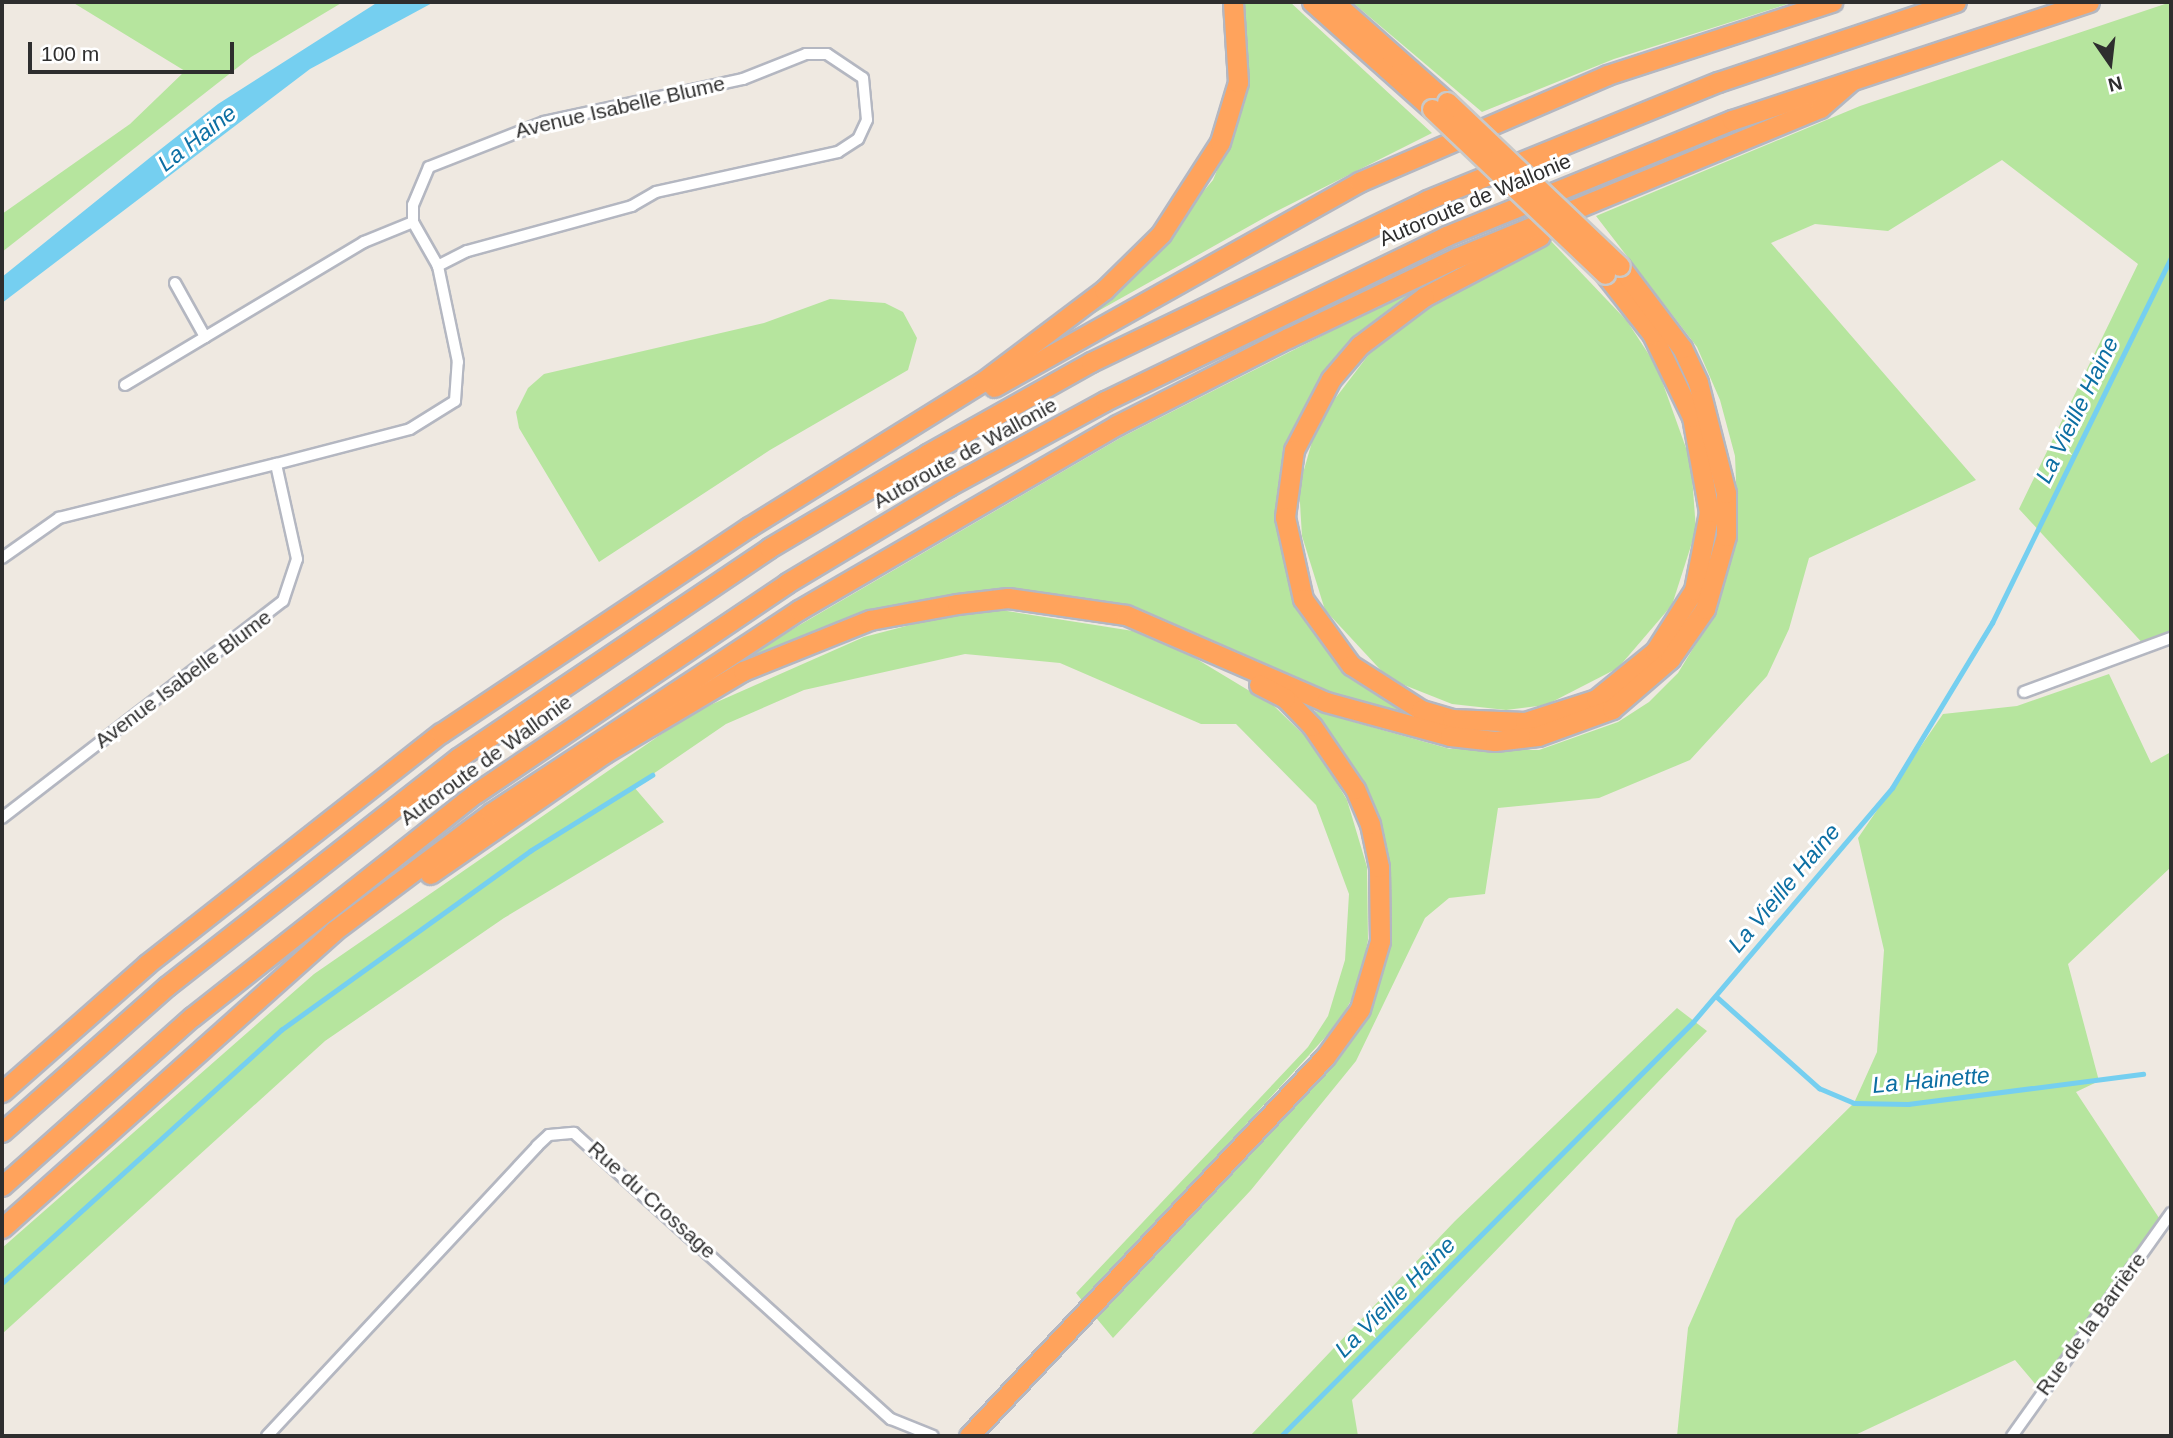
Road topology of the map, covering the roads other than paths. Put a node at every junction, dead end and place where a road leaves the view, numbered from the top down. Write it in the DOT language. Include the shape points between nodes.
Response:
graph roads {
  1 [pos="1233,2"];
  2 [pos="1312,2"];
  3 [pos="1334,2"];
  4 [pos="1832,2"];
  5 [pos="1956,2"];
  6 [pos="2089,2"];
  7 [pos="1858,74"];
  8 [pos="1439,106"];
  9 [pos="1679,165"];
  10 [pos="413,222"];
  11 [pos="438,266"];
  12 [pos="1612,270"];
  13 [pos="175,283"];
  14 [pos="205,337"];
  15 [pos="125,384"];
  16 [pos="906,432"];
  17 [pos="276,464"];
  18 [pos="2,558"];
  19 [pos="2171,638"];
  20 [pos="1208,647"];
  21 [pos="2024,692"];
  22 [pos="2,818"];
  23 [pos="295,969"];
  24 [pos="4,1089"];
  25 [pos="2,1132"];
  26 [pos="2,1186"];
  27 [pos="2171,1213"];
  28 [pos="2,1228"];
  29 [pos="897,1424"];
  30 [pos="267,1436"];
  31 [pos="904,1436"];
  32 [pos="933,1436"];
  33 [pos="969,1436"];
  34 [pos="2012,1436"];
  1 -- 16 [label="highway" via="1240,55 1232,107 1184,205 1139,259 1072,317"];
  2 -- 8 [label="highway"];
  3 -- 8 [label="highway"];
  4 -- 16 [label="highway" via="1607,75 1359,182"];
  5 -- 25 [label="highway, Autoroute de Wallonie" via="1704,87 1427,200 1091,362 927,454 769,548 458,758 188,969"];
  6 -- 7 [label="highway, Autoroute de Wallonie"];
  7 -- 9 [label="highway" via="1820,108"];
  7 -- 26 [label="highway, Autoroute de Wallonie" via="1446,236 1105,401 937,493 665,662 466,801 213,999"];
  8 -- 12 [label="highway, bridge"];
  9 -- 12 [label="highway" via="1389,320 1331,379 1307,418 1294,450 1285,517 1303,599 1351,665 1421,710 1452,719 1525,722 1596,699 1655,651 1694,590 1709,512 1701,450 1675,373"];
  9 -- 23 [label="highway" via="1288,338 965,511 637,713 416,869"];
  10 -- 11 [label="street"];
  10 -- 11 [label="street, Avenue Isabelle Blume" via="412,205 429,167 491,138 743,79 806,54 827,54 863,78 867,120 858,139 838,152 656,192 632,206 467,251"];
  10 -- 14 [label="street" via="364,242"];
  11 -- 17 [label="street" via="458,362 455,401 410,429"];
  12 -- 20 [label="highway" via="1682,348 1698,382 1726,493 1726,536 1704,609 1645,684 1580,725 1496,741 1368,716"];
  13 -- 14 [label="street"];
  14 -- 15 [label="street"];
  16 -- 24 [label="highway" via="749,527 441,733 158,955"];
  17 -- 18 [label="street" via="59,518"];
  17 -- 22 [label="street, Avenue Isabelle Blume" via="297,559 283,601"];
  19 -- 21 [label="street"];
  20 -- 23 [label="highway" via="1126,615 1008,598 918,610 826,635 743,671 605,752"];
  20 -- 33 [label="highway" via="1227,668 1285,698 1355,789 1378,867 1380,941 1371,979 1360,1009 1325,1057"];
  23 -- 28 [label="highway"];
  27 -- 34 [label="street, Rue de la Barrière"];
  29 -- 30 [label="street, Rue du Crossage" via="583,1137 560,1133 537,1146"];
  29 -- 31 [label="street"];
  29 -- 32 [label="street"];
}
